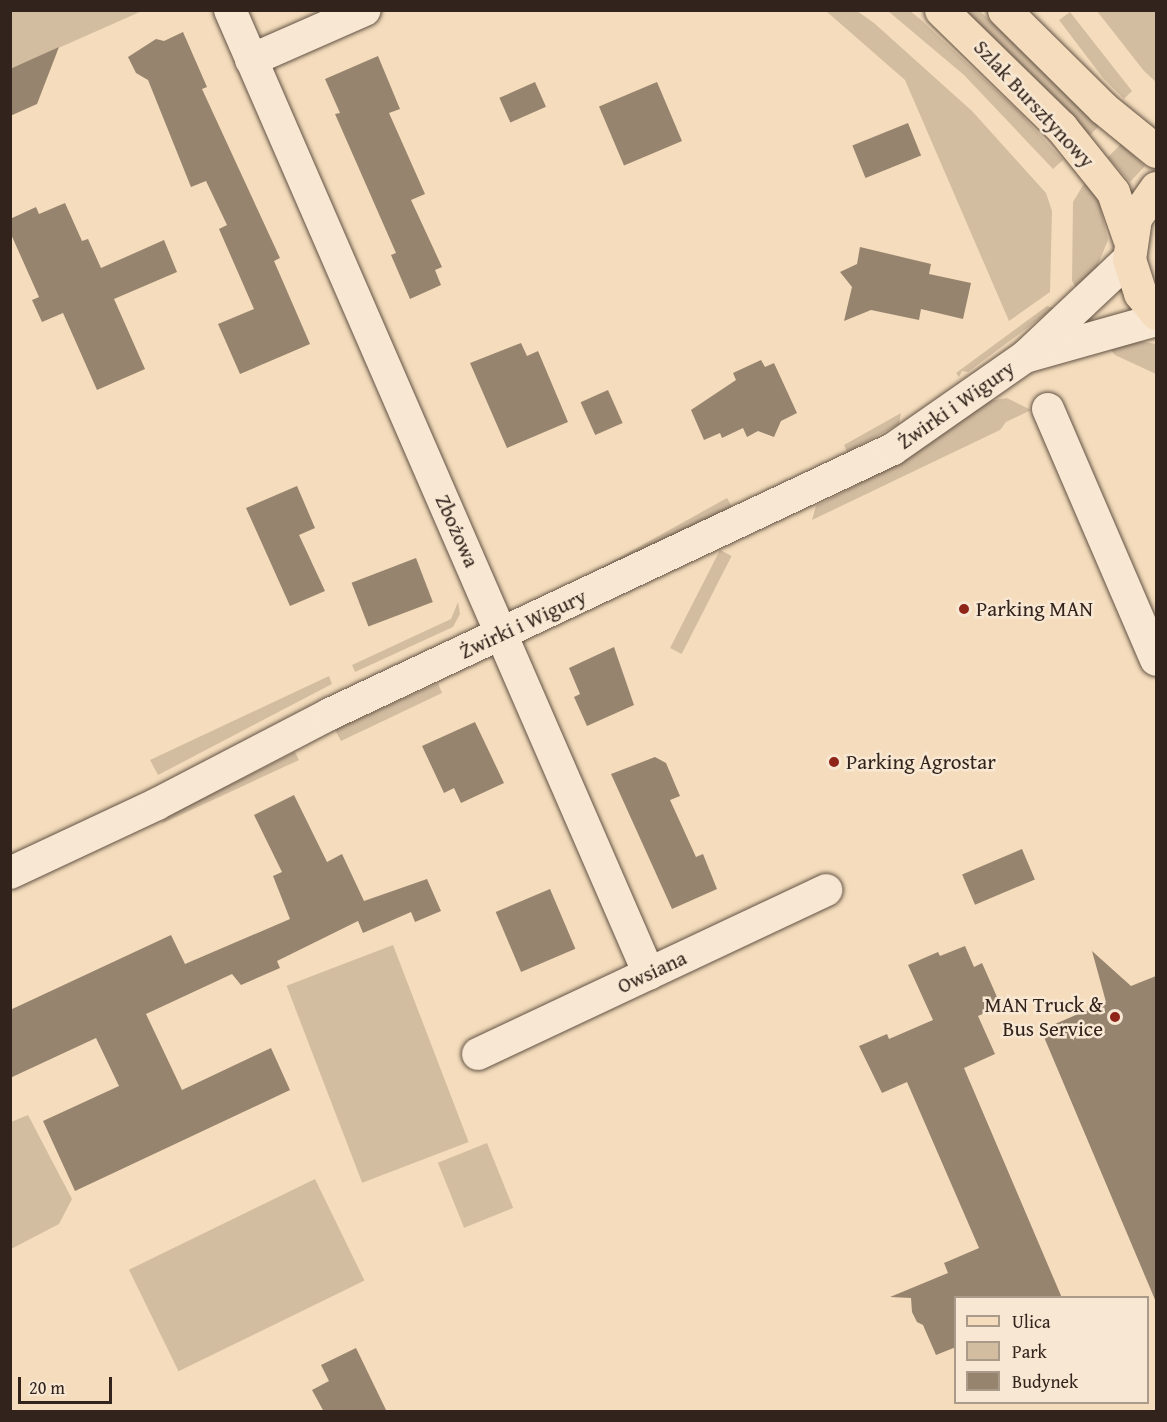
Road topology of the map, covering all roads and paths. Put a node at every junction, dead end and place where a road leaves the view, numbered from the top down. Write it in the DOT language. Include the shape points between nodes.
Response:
graph roads {
  1 [pos="230,10"];
  2 [pos="941,10"];
  3 [pos="1004,10"];
  4 [pos="359,13"];
  5 [pos="251,60"];
  6 [pos="1156,151"];
  7 [pos="1156,188"];
  8 [pos="1129,249"];
  9 [pos="1156,313"];
  10 [pos="1156,320"];
  11 [pos="1024,357"];
  12 [pos="1048,409"];
  13 [pos="501,634"];
  14 [pos="1156,660"];
  15 [pos="10,873"];
  16 [pos="826,890"];
  17 [pos="649,974"];
  18 [pos="478,1054"];
  1 -- 5 [label="street, Zbożowa"];
  2 -- 8 [label="main road, Szlak Bursztynowy" via="1061,127 1113,192"];
  3 -- 6 [label="main road, Szlak Bursztynowy" via="1096,101"];
  4 -- 5 [label="street"];
  5 -- 13 [label="street, Zbożowa"];
  7 -- 8 [label="main road" via="1135,218"];
  8 -- 9 [label="main road, Szlak Bursztynowy" via="1140,293"];
  8 -- 11 [label="street, Żwirki i Wigury"];
  10 -- 11 [label="street, Żwirki i Wigury"];
  11 -- 13 [label="street, Żwirki i Wigury" via="893,449"];
  12 -- 14 [label="street"];
  13 -- 15 [label="street, Żwirki i Wigury"];
  13 -- 17 [label="street, Zbożowa"];
  16 -- 17 [label="street, Owsiana"];
  17 -- 18 [label="street, Owsiana"];
}
